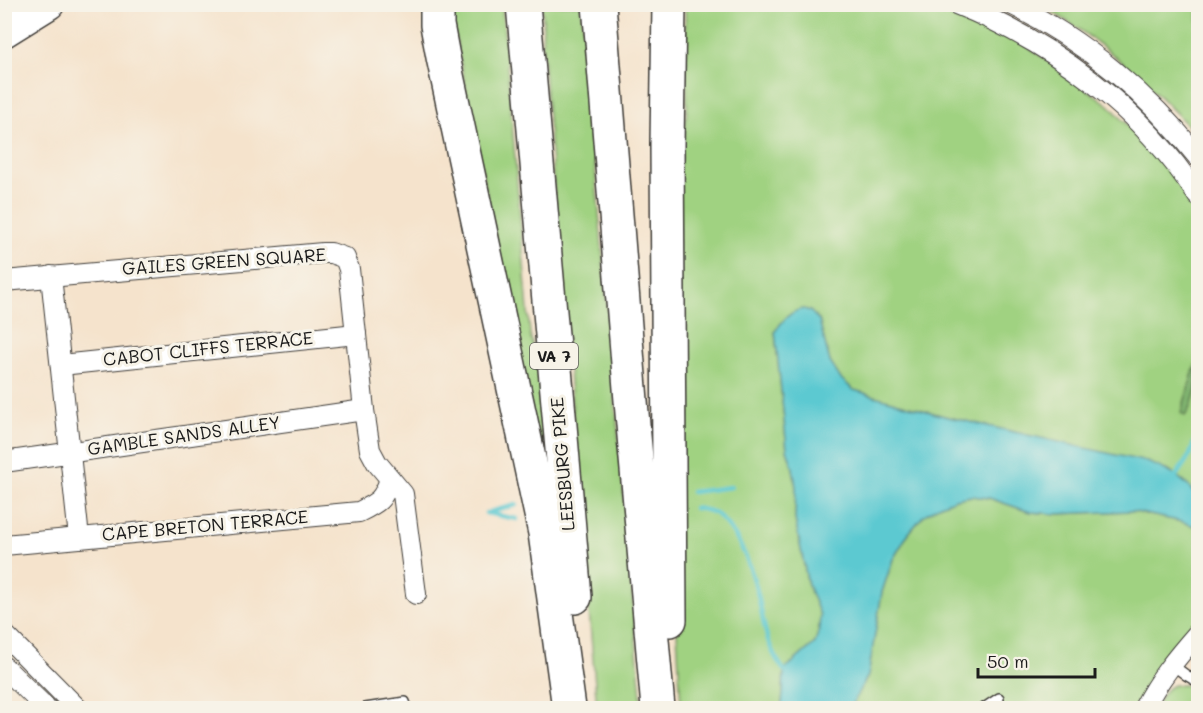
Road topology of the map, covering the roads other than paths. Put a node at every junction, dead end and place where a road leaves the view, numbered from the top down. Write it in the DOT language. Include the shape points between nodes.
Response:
graph roads {
  1 [pos="49,4"];
  2 [pos="437,4"];
  3 [pos="523,4"];
  4 [pos="599,4"];
  5 [pos="669,4"];
  6 [pos="956,4"];
  7 [pos="1011,4"];
  8 [pos="4,32"];
  9 [pos="1198,158"];
  10 [pos="1198,196"];
  11 [pos="51,276"];
  12 [pos="4,280"];
  13 [pos="356,334"];
  14 [pos="61,365"];
  15 [pos="364,410"];
  16 [pos="70,452"];
  17 [pos="4,462"];
  18 [pos="390,479"];
  19 [pos="79,538"];
  20 [pos="4,546"];
  21 [pos="416,594"];
  22 [pos="1198,633"];
  23 [pos="4,634"];
  24 [pos="1171,664"];
  25 [pos="4,667"];
  26 [pos="1198,682"];
  27 [pos="999,698"];
  28 [pos="46,708"];
  29 [pos="77,708"];
  30 [pos="365,708"];
  31 [pos="407,708"];
  32 [pos="569,708"];
  33 [pos="584,708"];
  34 [pos="658,708"];
  35 [pos="671,708"];
  36 [pos="984,708"];
  37 [pos="1144,708"];
  1 -- 8 [label="main road"];
  2 -- 32 [label="highway" via="443,57 545,533"];
  3 -- 33 [label="highway, LEESBURG PIKE / VA 7"];
  4 -- 34 [label="highway"];
  5 -- 35 [label="highway"];
  6 -- 10 [label="street" via="1037,44 1123,108 1172,160"];
  7 -- 9 [label="street" via="1055,29 1112,70 1164,118"];
  11 -- 12 [label="street, GAILES GREEN SQUARE"];
  11 -- 13 [label="street, GAILES GREEN SQUARE" via="331,253 345,258 349,269"];
  11 -- 14 [label="street"];
  13 -- 14 [label="street, CABOT CLIFFS TERRACE"];
  13 -- 15 [label="street, GAILES GREEN SQUARE"];
  14 -- 16 [label="street"];
  15 -- 16 [label="street, GAMBLE SANDS ALLEY"];
  15 -- 18 [label="street, GAILES GREEN SQUARE" via="370,450"];
  16 -- 17 [label="street, GAMBLE SANDS ALLEY"];
  16 -- 19 [label="street"];
  18 -- 19 [label="street, CAPE BRETON TERRACE" via="383,498 359,512"];
  18 -- 21 [label="street, GAILES GREEN SQUARE" via="405,504"];
  19 -- 20 [label="street, CAPE BRETON TERRACE"];
  22 -- 24 [label="street"];
  23 -- 29 [label="street"];
  24 -- 26 [label="lane"];
  24 -- 37 [label="street"];
  25 -- 28 [label="street"];
  27 -- 36 [label="lane"];
  30 -- 31 [label="lane" via="405,702"];
}
